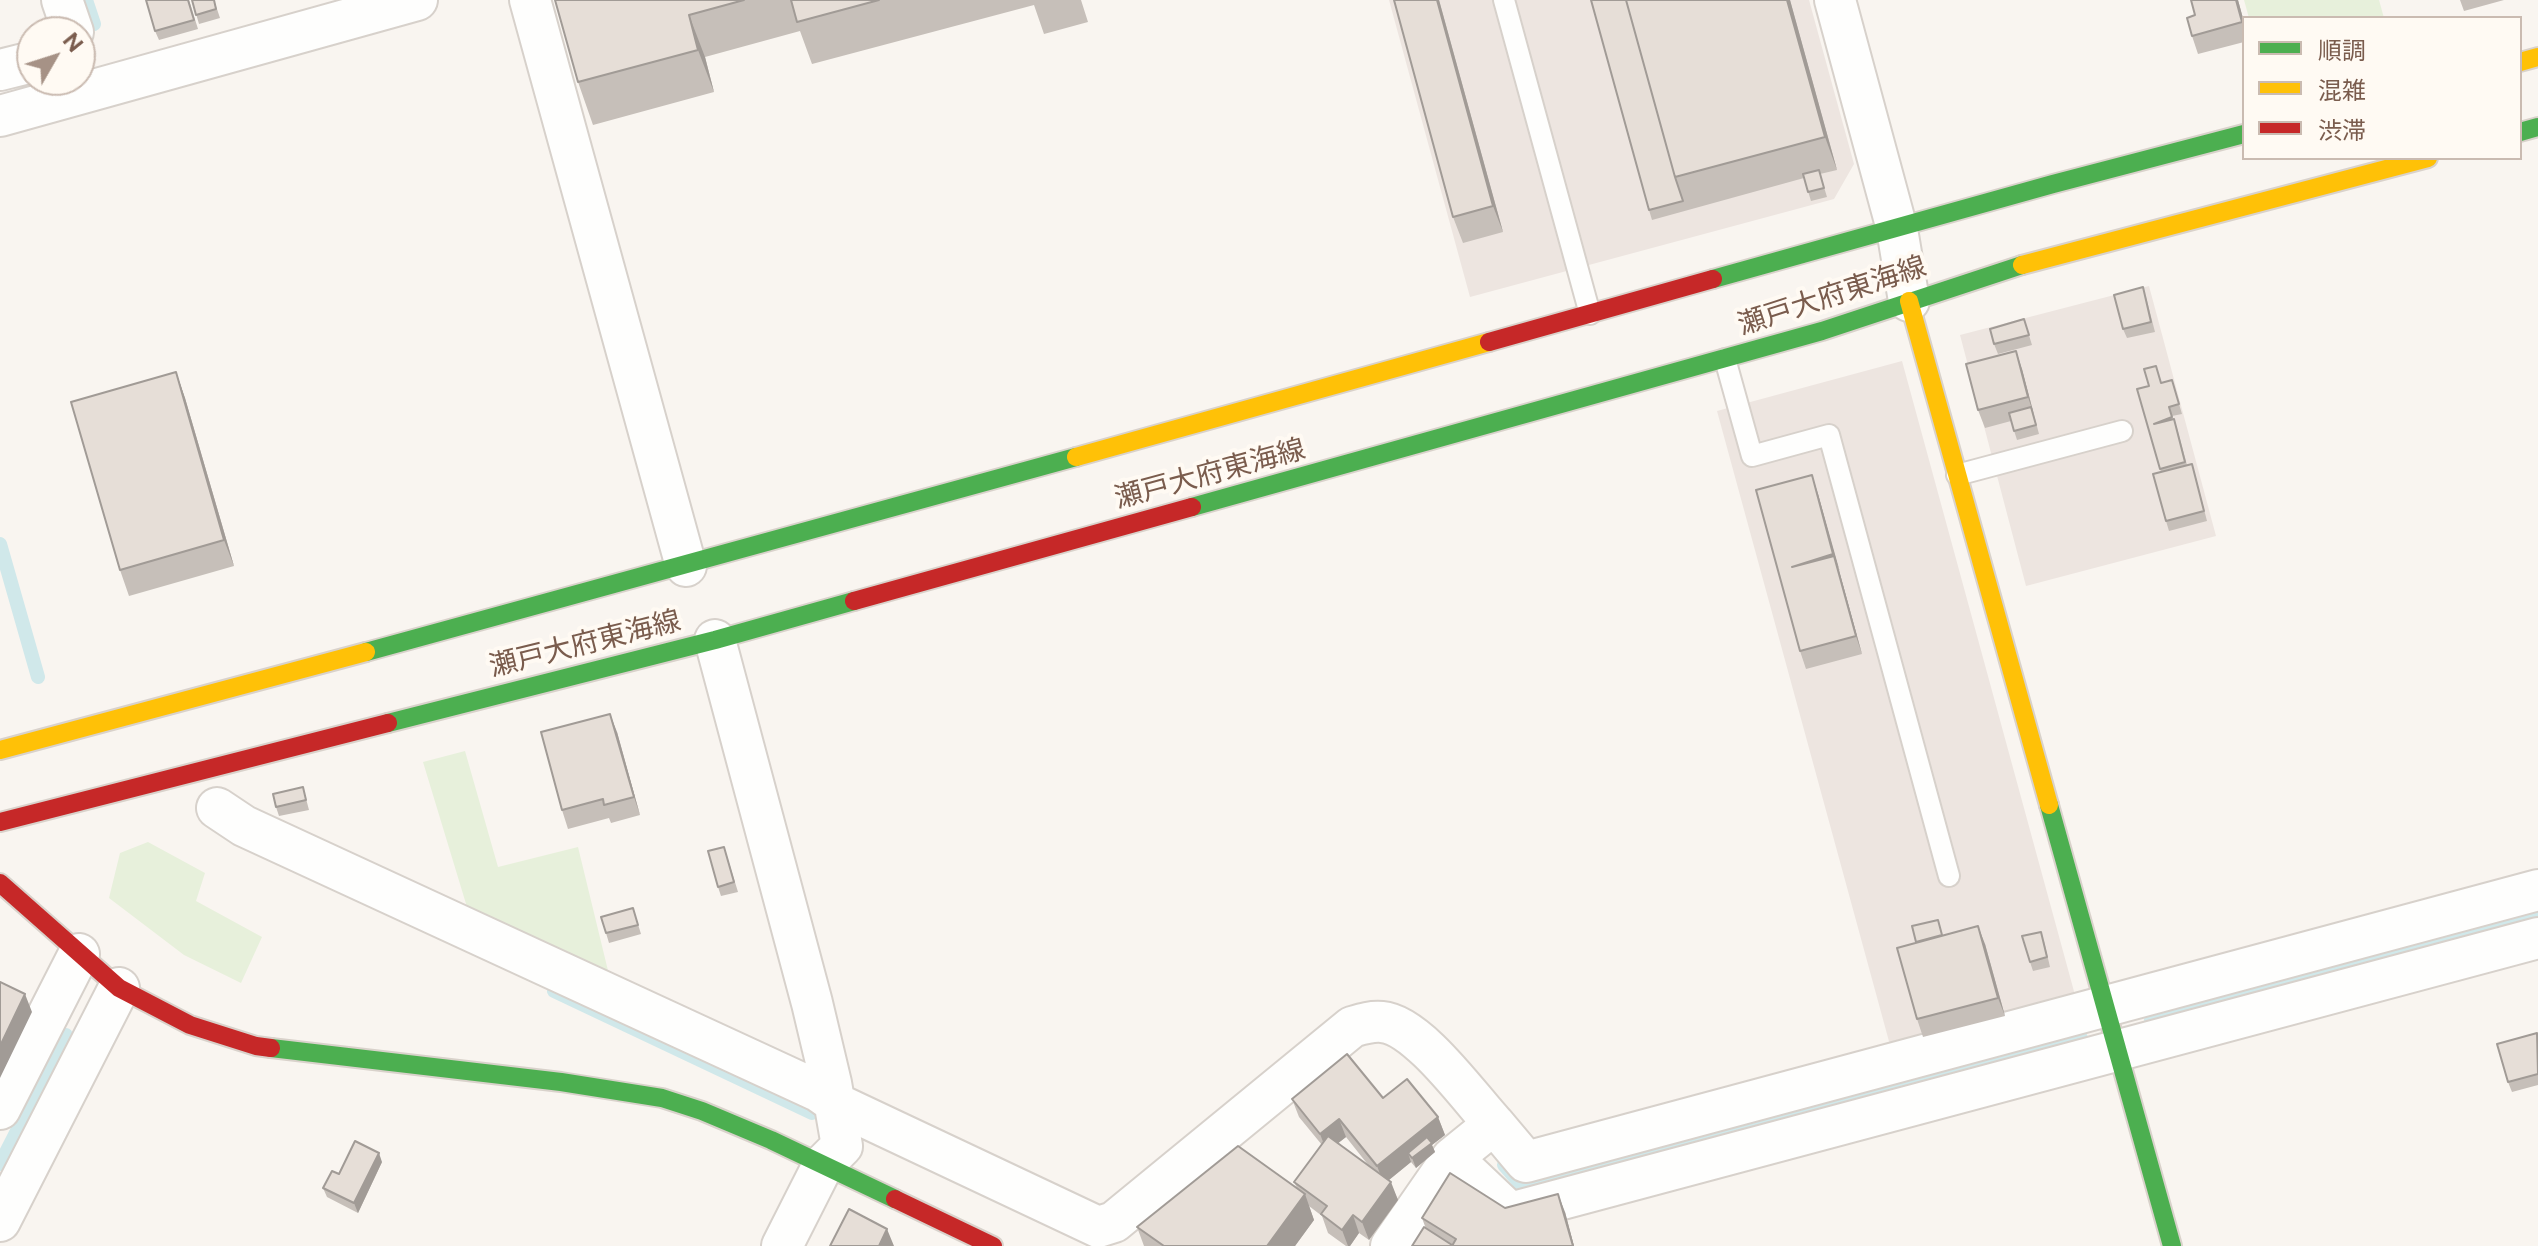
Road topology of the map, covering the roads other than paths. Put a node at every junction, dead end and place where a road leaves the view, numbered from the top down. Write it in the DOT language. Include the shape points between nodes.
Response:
graph roads {
  1 [pos="417,0"];
  2 [pos="530,0"];
  3 [pos="1504,0"];
  4 [pos="1835,0"];
  5 [pos="0,116"];
  6 [pos="2242,135"];
  7 [pos="2420,160"];
  8 [pos="1897,229"];
  9 [pos="1909,301"];
  10 [pos="1590,314"];
  11 [pos="1725,359"];
  12 [pos="2122,431"];
  13 [pos="1957,475"];
  14 [pos="686,566"];
  15 [pos="715,640"];
  16 [pos="0,750"];
  17 [pos="217,808"];
  18 [pos="0,822"];
  19 [pos="1949,876"];
  20 [pos="0,883"];
  21 [pos="2538,890"];
  22 [pos="2535,950"];
  23 [pos="79,954"];
  24 [pos="119,988"];
  25 [pos="2105,1008"];
  26 [pos="2117,1051"];
  27 [pos="835,1103"];
  28 [pos="0,1109"];
  29 [pos="1494,1124"];
  30 [pos="1452,1158"];
  31 [pos="823,1165"];
  32 [pos="0,1221"];
  33 [pos="782,1246"];
  34 [pos="993,1246"];
  35 [pos="1391,1246"];
  36 [pos="2172,1246"];
  1 -- 5 [label="street"];
  2 -- 14 [label="street"];
  3 -- 10 [label="lane"];
  4 -- 8 [label="street"];
  6 -- 8 [label="main road, 瀬戸大府東海線"];
  7 -- 9 [label="main road, 瀬戸大府東海線" via="1997,272"];
  8 -- 9 [label="street"];
  8 -- 10 [label="main road, 瀬戸大府東海線"];
  9 -- 11 [label="main road, 瀬戸大府東海線"];
  9 -- 13 [label="main road"];
  10 -- 14 [label="main road, 瀬戸大府東海線"];
  11 -- 15 [label="main road, 瀬戸大府東海線"];
  11 -- 19 [label="lane" via="1752,456 1829,435"];
  12 -- 13 [label="lane"];
  13 -- 25 [label="main road"];
  14 -- 16 [label="main road, 瀬戸大府東海線"];
  15 -- 18 [label="main road, 瀬戸大府東海線"];
  15 -- 27 [label="street"];
  17 -- 27 [label="street" via="244,826"];
  20 -- 23 [label="main road"];
  21 -- 25 [label="street"];
  22 -- 26 [label="street"];
  23 -- 24 [label="main road"];
  23 -- 28 [label="street"];
  24 -- 31 [label="main road" via="190,1025 256,1046 662,1098"];
  24 -- 32 [label="street"];
  25 -- 26 [label="main road"];
  25 -- 29 [label="street" via="1526,1162"];
  26 -- 30 [label="street" via="1510,1213"];
  26 -- 36 [label="main road"];
  27 -- 29 [label="street" via="1098,1227 1114,1222 1352,1027 1368,1022 1403,1028"];
  27 -- 31 [label="street" via="842,1146"];
  29 -- 30 [label="street"];
  30 -- 35 [label="street"];
  31 -- 33 [label="street"];
  31 -- 34 [label="main road"];
}
